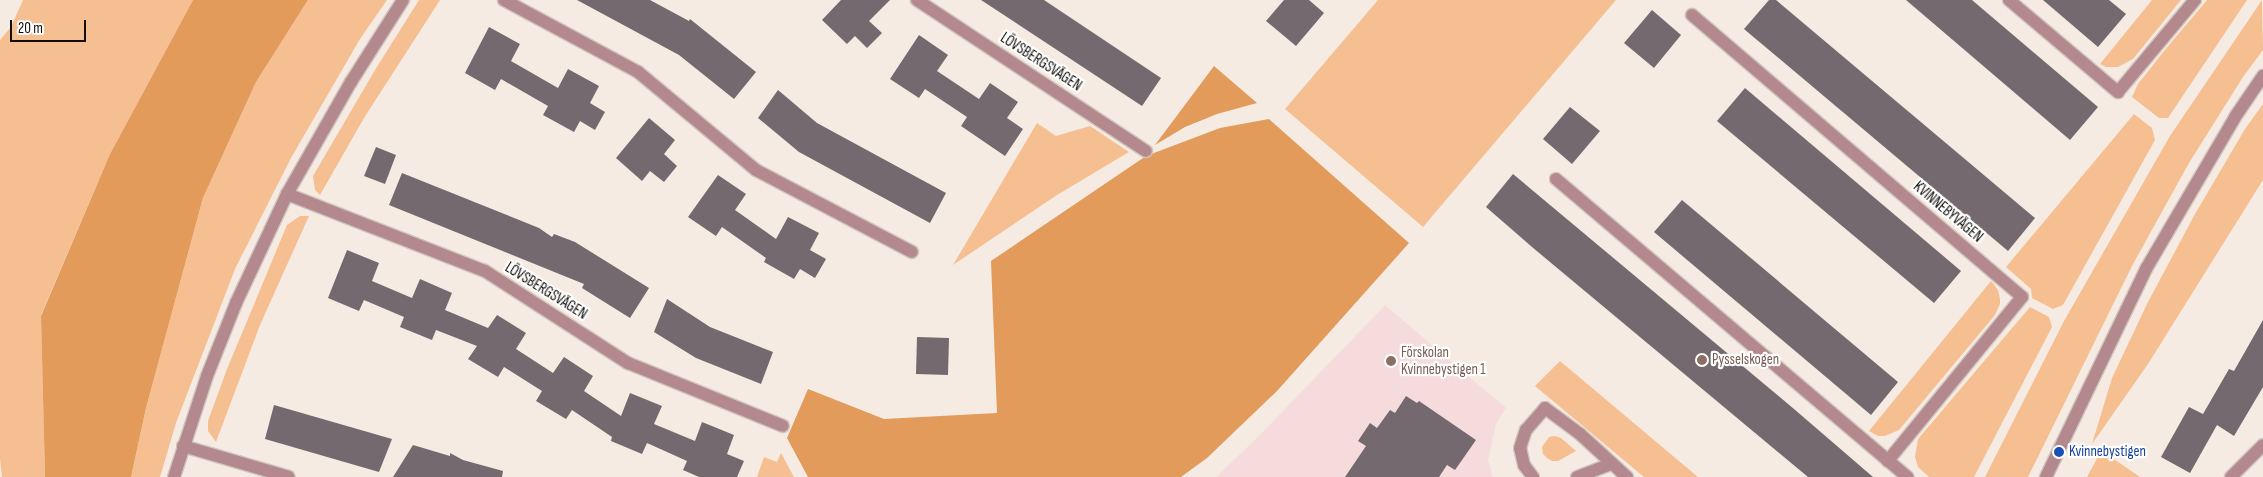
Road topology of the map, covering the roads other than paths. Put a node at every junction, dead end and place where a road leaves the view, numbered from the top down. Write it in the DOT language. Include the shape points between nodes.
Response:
graph roads {
  1 [pos="404,0"];
  2 [pos="504,0"];
  3 [pos="917,0"];
  4 [pos="2008,0"];
  5 [pos="2195,0"];
  6 [pos="1692,15"];
  7 [pos="2263,76"];
  8 [pos="1146,151"];
  9 [pos="1556,179"];
  10 [pos="287,194"];
  11 [pos="912,252"];
  12 [pos="784,426"];
  13 [pos="2263,445"];
  14 [pos="183,446"];
  15 [pos="1888,461"];
  16 [pos="1611,464"];
  17 [pos="174,477"];
  18 [pos="289,477"];
  19 [pos="1533,477"];
  20 [pos="1577,477"];
  21 [pos="1627,477"];
  22 [pos="1908,477"];
  23 [pos="2046,477"];
  24 [pos="2231,477"];
  1 -- 10 [label="street" via="351,82"];
  2 -- 11 [label="street" via="638,72 756,170"];
  3 -- 8 [label="street, LÖVSBERGSVÄGEN"];
  4 -- 5 [label="street" via="2118,92"];
  6 -- 15 [label="street, KVINNEBYVÄGEN" via="2022,297"];
  7 -- 23 [label="street" via="2146,269"];
  9 -- 15 [label="street"];
  10 -- 12 [label="street, LÖVSBERGSVÄGEN" via="485,271 628,363"];
  10 -- 14 [label="street" via="229,321"];
  13 -- 24 [label="street"];
  14 -- 17 [label="street"];
  14 -- 18 [label="street"];
  15 -- 22 [label="street"];
  16 -- 19 [label="street" via="1580,434 1545,408 1526,430 1520,448 1524,465"];
  16 -- 20 [label="street"];
  16 -- 21 [label="street"];
}
